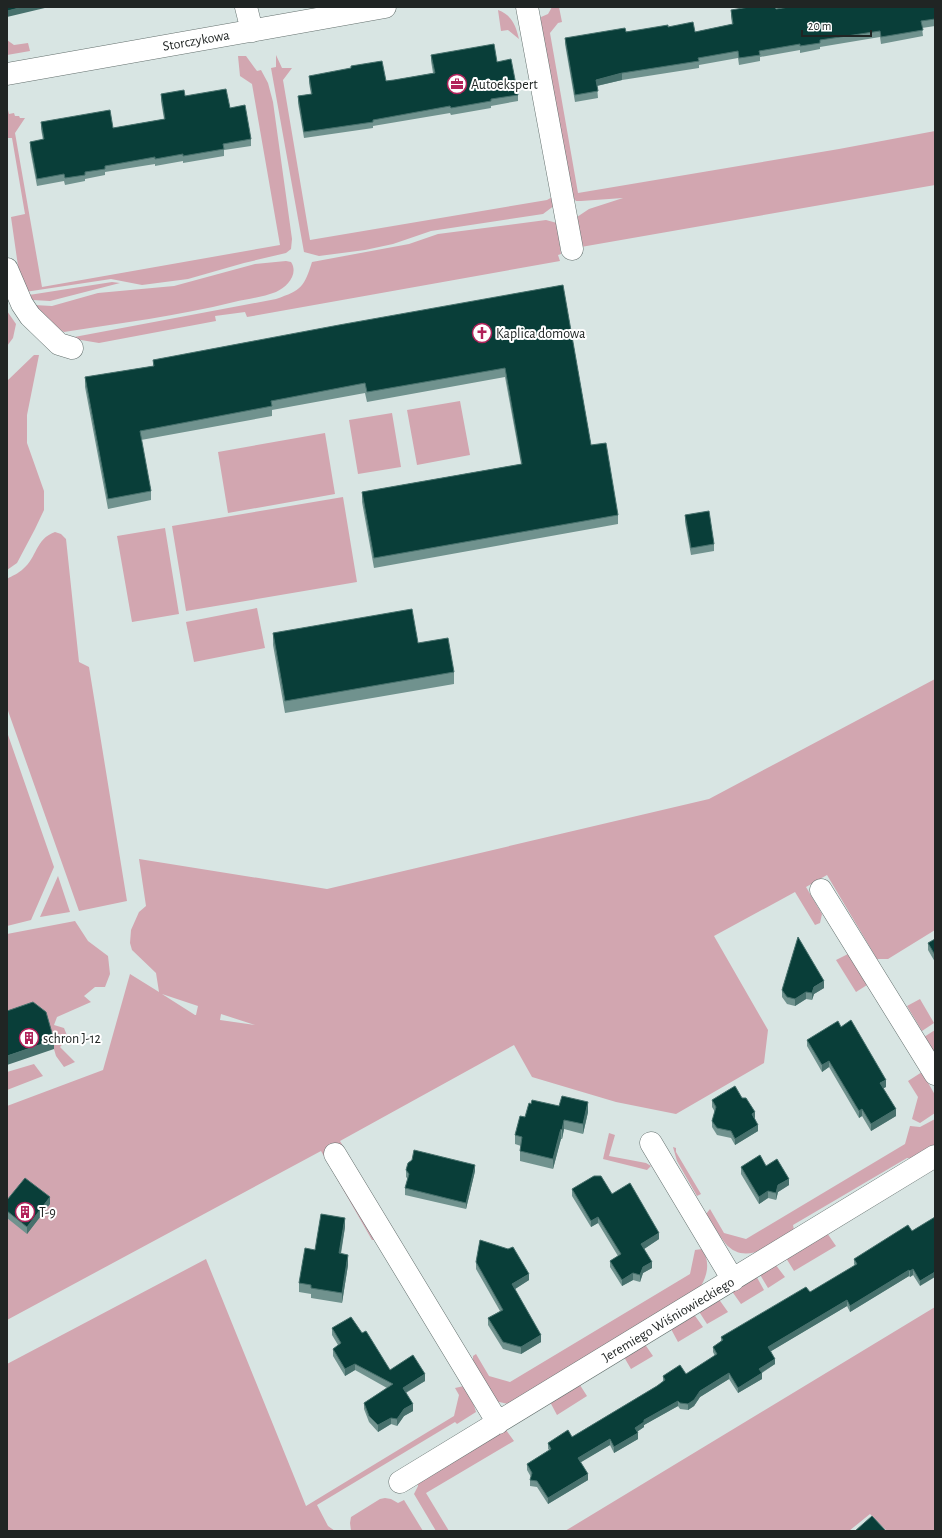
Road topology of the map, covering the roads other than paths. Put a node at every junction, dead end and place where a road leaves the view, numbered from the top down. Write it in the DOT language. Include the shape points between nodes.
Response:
graph roads {
  1 [pos="246,7"];
  2 [pos="385,7"];
  3 [pos="527,7"];
  4 [pos="252,30"];
  5 [pos="7,74"];
  6 [pos="572,248"];
  7 [pos="7,269"];
  8 [pos="66,346"];
  9 [pos="822,890"];
  10 [pos="935,1074"];
  11 [pos="651,1142"];
  12 [pos="335,1154"];
  13 [pos="935,1156"];
  14 [pos="733,1280"];
  15 [pos="498,1423"];
  16 [pos="400,1482"];
  1 -- 4 [label="street"];
  2 -- 4 [label="street, Storczykowa"];
  3 -- 6 [label="street"];
  4 -- 5 [label="street, Storczykowa"];
  7 -- 8 [label="street" via="30,316"];
  9 -- 10 [label="street"];
  11 -- 14 [label="street"];
  12 -- 15 [label="street"];
  13 -- 14 [label="street, Jeremiego Wiśniowieckiego"];
  14 -- 15 [label="street, Jeremiego Wiśniowieckiego"];
  15 -- 16 [label="street, Jeremiego Wiśniowieckiego"];
}
